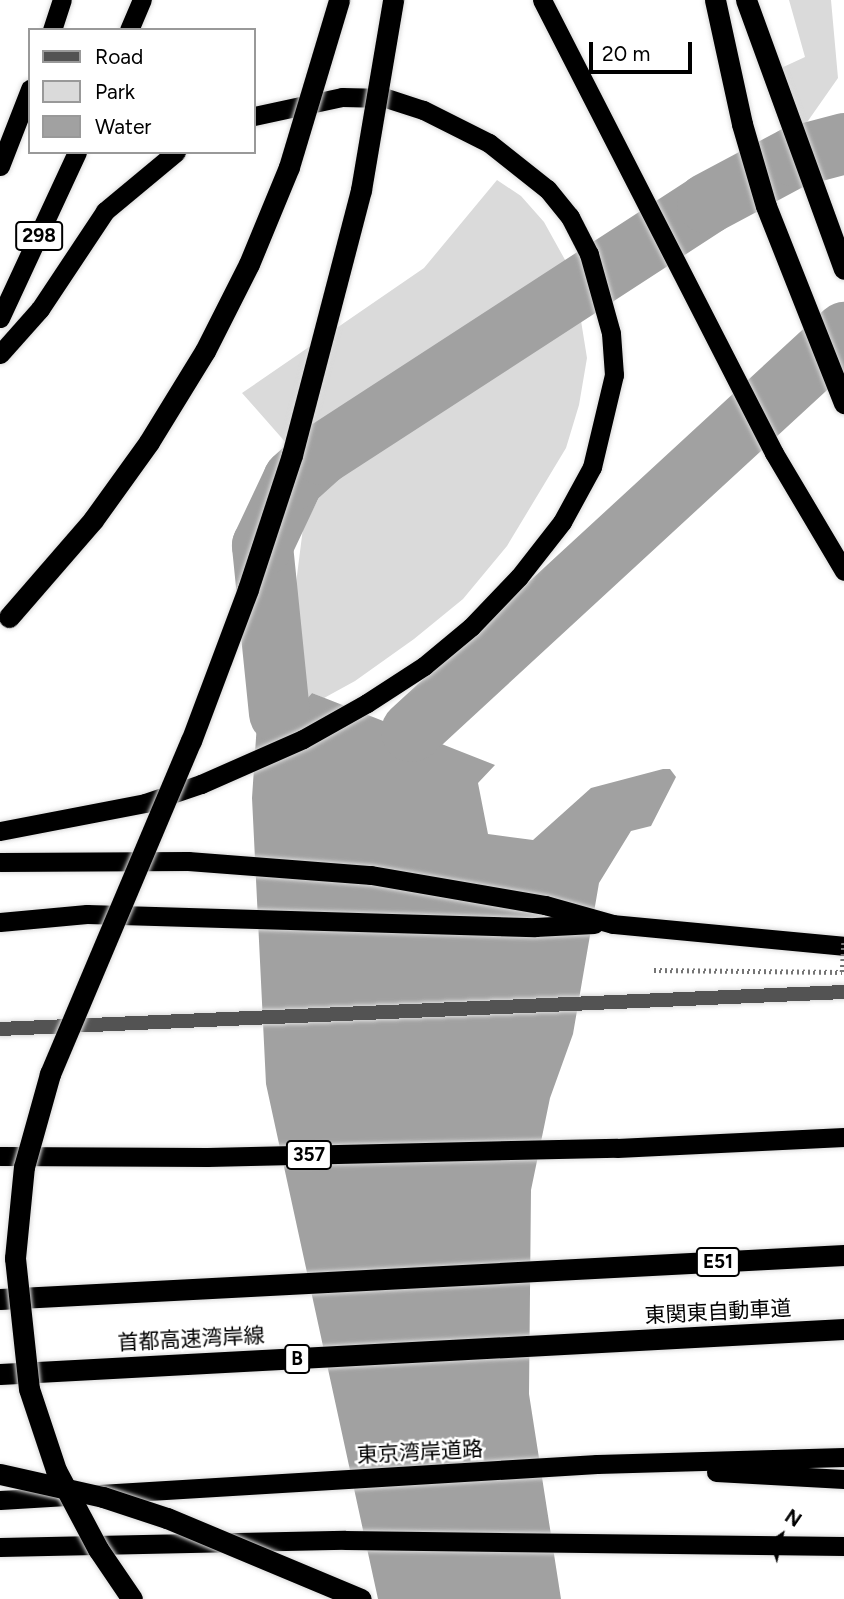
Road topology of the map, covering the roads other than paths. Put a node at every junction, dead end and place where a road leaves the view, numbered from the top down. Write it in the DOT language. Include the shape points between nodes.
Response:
graph roads {
  1 [pos="142,0"];
  2 [pos="339,0"];
  3 [pos="393,0"];
  4 [pos="542,0"];
  5 [pos="715,0"];
  6 [pos="746,0"];
  7 [pos="130,28"];
  8 [pos="28,94"];
  9 [pos="256,116"];
  10 [pos="76,154"];
  11 [pos="174,154"];
  12 [pos="0,166"];
  13 [pos="844,269"];
  14 [pos="0,318"];
  15 [pos="0,354"];
  16 [pos="844,403"];
  17 [pos="840,563"];
  18 [pos="0,626"];
  19 [pos="0,831"];
  20 [pos="0,862"];
  21 [pos="0,922"];
  22 [pos="613,924"];
  23 [pos="844,946"];
  24 [pos="844,992"];
  25 [pos="0,1029"];
  26 [pos="844,1137"];
  27 [pos="0,1156"];
  28 [pos="844,1255"];
  29 [pos="0,1299"];
  30 [pos="844,1329"];
  31 [pos="595,1343"];
  32 [pos="0,1374"];
  33 [pos="844,1457"];
  34 [pos="597,1464"];
  35 [pos="0,1474"];
  36 [pos="844,1479"];
  37 [pos="0,1500"];
  38 [pos="844,1546"];
  39 [pos="0,1547"];
  40 [pos="132,1599"];
  41 [pos="361,1599"];
  1 -- 7 [label="highway"];
  2 -- 18 [label="highway, bridge" via="289,167 249,264 205,351 149,442 93,520"];
  3 -- 40 [label="highway, bridge" via="358,202 292,455 191,741 51,1074 24,1167 15,1258 30,1389 56,1470 98,1549"];
  4 -- 17 [label="highway" via="774,453"];
  5 -- 16 [label="highway" via="738,111 766,206"];
  6 -- 13 [label="highway"];
  8 -- 12 [label="highway"];
  9 -- 19 [label="highway" via="342,97 385,99 423,110 489,143 521,165 570,217 589,254 609,323 614,374 592,467 562,522 519,577 471,627 424,666 303,738 212,780 145,803"];
  10 -- 14 [label="highway, 298"];
  11 -- 15 [label="highway" via="105,211 40,309"];
  20 -- 22 [label="highway" via="188,860 358,873 545,905"];
  21 -- 22 [label="highway" via="88,914 534,927"];
  22 -- 23 [label="highway"];
  24 -- 25 [label="street"];
  26 -- 27 [label="highway, 357" via="617,1148 207,1157"];
  28 -- 29 [label="highway, E51"];
  30 -- 31 [label="highway, 東関東自動車道"];
  31 -- 32 [label="highway, 首都高速湾岸線 / B"];
  33 -- 34 [label="highway, 東京湾岸道路"];
  34 -- 36 [label="highway"];
  34 -- 37 [label="highway, 東京湾岸道路, bridge"];
  35 -- 41 [label="highway, bridge" via="103,1497 167,1518"];
  38 -- 39 [label="highway, bridge" via="345,1539"];
}
